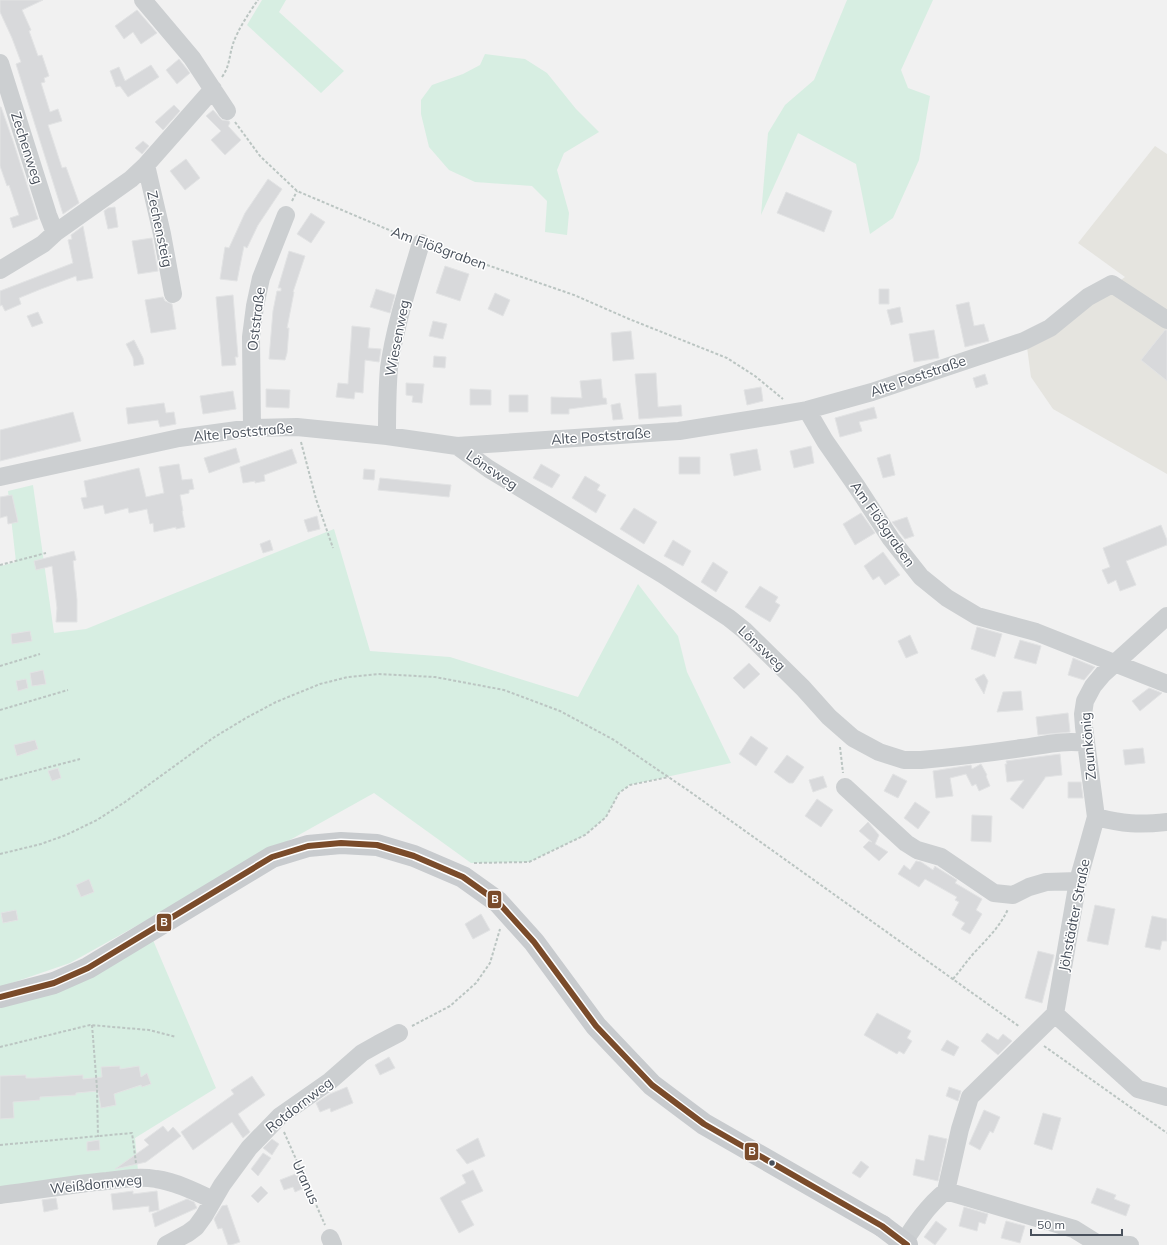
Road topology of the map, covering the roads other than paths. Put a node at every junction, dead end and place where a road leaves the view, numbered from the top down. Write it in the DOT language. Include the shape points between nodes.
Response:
graph roads {
  1 [pos="143,0"];
  2 [pos="0,63"];
  3 [pos="213,89"];
  4 [pos="228,111"];
  5 [pos="146,164"];
  6 [pos="286,215"];
  7 [pos="55,233"];
  8 [pos="422,243"];
  9 [pos="0,270"];
  10 [pos="173,294"];
  11 [pos="1167,320"];
  12 [pos="804,410"];
  13 [pos="252,428"];
  14 [pos="387,436"];
  15 [pos="457,446"];
  16 [pos="0,477"];
  17 [pos="1167,616"];
  18 [pos="1116,663"];
  19 [pos="1167,684"];
  20 [pos="1086,743"];
  21 [pos="845,787"];
  22 [pos="1096,816"];
  23 [pos="1167,822"];
  24 [pos="1078,881"];
  25 [pos="0,997"];
  26 [pos="1055,1014"];
  27 [pos="399,1033"];
  28 [pos="1167,1097"];
  29 [pos="946,1191"];
  30 [pos="0,1195"];
  31 [pos="213,1200"];
  32 [pos="1098,1244"];
  33 [pos="166,1245"];
  34 [pos="902,1245"];
  35 [pos="907,1245"];
  36 [pos="1130,1245"];
  1 -- 3 [label="street" via="192,58"];
  2 -- 7 [label="street, Zechenweg"];
  3 -- 4 [label="street"];
  3 -- 5 [label="street, Zechensteig"];
  5 -- 7 [label="street, Zechensteig" via="115,191"];
  5 -- 10 [label="street, Zechensteig"];
  6 -- 13 [label="street, Oststraße" via="261,278 251,337"];
  7 -- 9 [label="street" via="43,244"];
  8 -- 14 [label="street, Wiesenweg" via="406,291 389,368"];
  11 -- 12 [label="street, Alte Poststraße" via="1112,284 1088,297 1050,328 1024,341 872,392"];
  12 -- 15 [label="street, Alte Poststraße" via="679,430"];
  12 -- 18 [label="street, Am Flößgraben" via="891,539 921,577 977,616 1036,632"];
  13 -- 14 [label="street, Alte Poststraße" via="297,427"];
  13 -- 16 [label="street, Alte Poststraße" via="179,438"];
  14 -- 15 [label="street, Alte Poststraße"];
  15 -- 20 [label="street, Lönsweg" via="489,469 662,574 729,618 803,688 829,717 853,738 879,752 904,760 937,759 1044,743"];
  17 -- 18 [label="street"];
  18 -- 19 [label="street, Am Flößgraben"];
  18 -- 20 [label="street, Zaunkönig" via="1093,686 1085,701 1083,714"];
  20 -- 22 [label="street, Zaunkönig"];
  21 -- 24 [label="street" via="906,843 917,850 941,857 994,894 1013,895 1046,882"];
  22 -- 23 [label="street" via="1124,823"];
  22 -- 24 [label="street, Jöhstädter Straße"];
  24 -- 26 [label="street, Jöhstädter Straße"];
  25 -- 35 [label="main road, bridge" via="54,983 88,968 272,857 308,846 341,843 377,845 414,856 463,877 498,902 534,942 596,1026 652,1085 704,1124 882,1226"];
  26 -- 28 [label="street" via="1138,1089"];
  26 -- 29 [label="street" via="970,1097"];
  27 -- 31 [label="street, Rotdornweg" via="362,1053 330,1081 278,1118 249,1148"];
  29 -- 32 [label="street" via="1074,1229"];
  29 -- 34 [label="street" via="938,1196"];
  30 -- 31 [label="street, Weißdornweg" via="68,1184 137,1177 156,1179 194,1190"];
  31 -- 33 [label="street, Rotdornweg" via="196,1227"];
  32 -- 36 [label="street"];
}
